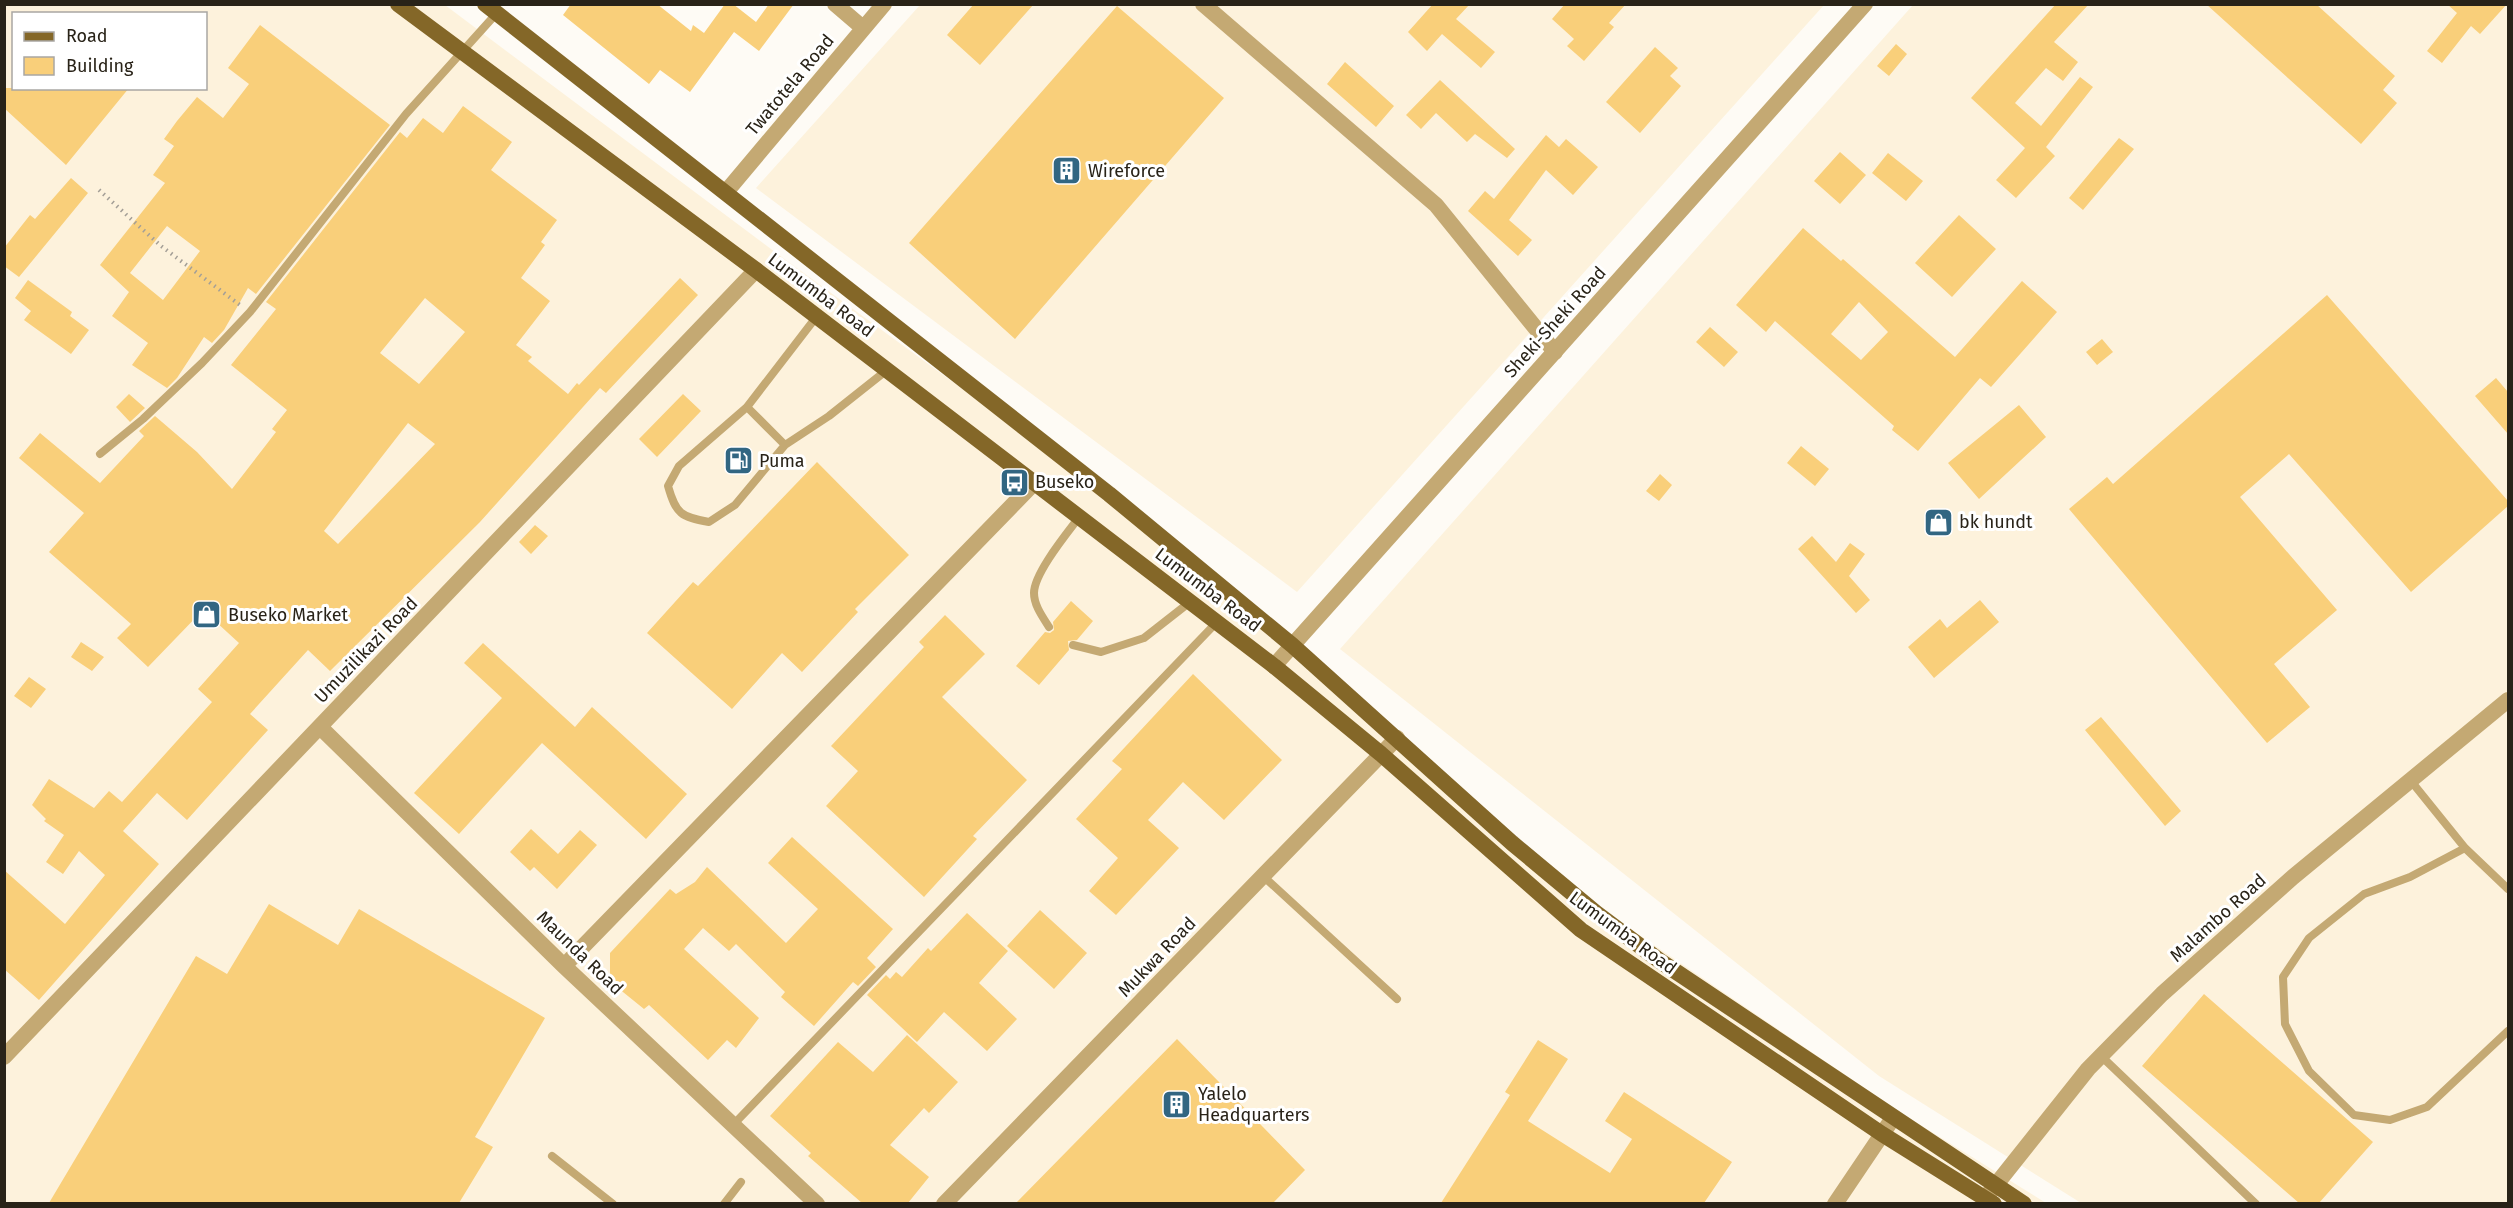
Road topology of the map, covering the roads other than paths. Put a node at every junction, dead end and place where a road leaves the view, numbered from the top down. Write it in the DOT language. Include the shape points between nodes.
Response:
graph roads {
  1 [pos="398,4"];
  2 [pos="835,4"];
  3 [pos="885,4"];
  4 [pos="1203,4"];
  5 [pos="1865,4"];
  6 [pos="491,9"];
  7 [pos="863,28"];
  8 [pos="461,54"];
  9 [pos="726,192"];
  10 [pos="756,270"];
  11 [pos="817,316"];
  12 [pos="1555,352"];
  13 [pos="887,370"];
  14 [pos="747,408"];
  15 [pos="785,445"];
  16 [pos="100,454"];
  17 [pos="1036,481"];
  18 [pos="1080,516"];
  19 [pos="1190,602"];
  20 [pos="1217,622"];
  21 [pos="1049,627"];
  22 [pos="1073,645"];
  23 [pos="1292,645"];
  24 [pos="1274,666"];
  25 [pos="2508,700"];
  26 [pos="320,727"];
  27 [pos="1397,738"];
  28 [pos="1381,754"];
  29 [pos="2411,781"];
  30 [pos="2465,848"];
  31 [pos="1263,876"];
  32 [pos="2508,890"];
  33 [pos="564,966"];
  34 [pos="1397,999"];
  35 [pos="2508,1031"];
  36 [pos="2101,1056"];
  37 [pos="4,1057"];
  38 [pos="1893,1118"];
  39 [pos="731,1126"];
  40 [pos="1882,1134"];
  41 [pos="552,1156"];
  42 [pos="741,1182"];
  43 [pos="1991,1195"];
  44 [pos="613,1203"];
  45 [pos="724,1203"];
  46 [pos="817,1203"];
  47 [pos="944,1203"];
  48 [pos="1835,1203"];
  49 [pos="2024,1203"];
  50 [pos="2256,1203"];
  1 -- 8 [label="main road, Lumumba Road"];
  2 -- 7 [label="street"];
  3 -- 7 [label="street, Twatotela Road"];
  4 -- 12 [label="street" via="1436,206"];
  5 -- 12 [label="street, Sheki-Sheki Road"];
  6 -- 8 [label="lane"];
  6 -- 9 [label="main road, Lumumba Road"];
  7 -- 9 [label="street, Twatotela Road"];
  8 -- 10 [label="main road, Lumumba Road"];
  8 -- 16 [label="lane" via="406,114 250,312 202,363"];
  9 -- 23 [label="main road, Lumumba Road" via="1002,407"];
  10 -- 11 [label="main road, Lumumba Road"];
  10 -- 26 [label="street, Umuzilikazi Road"];
  11 -- 13 [label="main road, Lumumba Road"];
  11 -- 14 [label="lane"];
  12 -- 23 [label="street, Sheki-Sheki Road"];
  13 -- 15 [label="lane"];
  13 -- 17 [label="main road, Lumumba Road"];
  14 -- 15 [label="lane"];
  14 -- 15 [label="lane" via="679,466 668,486 674,506 686,518 709,522 735,505"];
  17 -- 18 [label="main road, Lumumba Road"];
  17 -- 33 [label="street"];
  18 -- 19 [label="main road, Lumumba Road"];
  18 -- 21 [label="lane" via="1050,555 1034,591 1038,610"];
  19 -- 20 [label="main road, Lumumba Road"];
  19 -- 22 [label="lane" via="1144,638 1101,652"];
  20 -- 24 [label="main road, Lumumba Road"];
  20 -- 39 [label="lane"];
  23 -- 24 [label="street, Sheki-Sheki Road"];
  23 -- 27 [label="main road, Lumumba Road"];
  24 -- 28 [label="main road, Lumumba Road"];
  25 -- 29 [label="street, Malambo Road"];
  26 -- 33 [label="street, Maunda Road"];
  26 -- 37 [label="street, Umuzilikazi Road"];
  27 -- 28 [label="street, Mukwa Road"];
  27 -- 38 [label="main road, Lumumba Road" via="1596,913 1660,961"];
  28 -- 31 [label="street, Mukwa Road"];
  28 -- 40 [label="main road, Lumumba Road" via="1581,930"];
  29 -- 30 [label="lane"];
  29 -- 36 [label="street, Malambo Road" via="2284,885 2162,994"];
  30 -- 32 [label="lane"];
  30 -- 35 [label="lane" via="2410,878 2364,894 2309,938 2283,977 2285,1024 2309,1071 2354,1115 2390,1120 2427,1107"];
  31 -- 34 [label="lane"];
  31 -- 47 [label="street, Mukwa Road"];
  33 -- 39 [label="street, Maunda Road"];
  36 -- 43 [label="street, Malambo Road"];
  36 -- 50 [label="lane"];
  38 -- 40 [label="street"];
  38 -- 43 [label="main road, Lumumba Road"];
  39 -- 46 [label="street, Maunda Road"];
  40 -- 43 [label="main road, Lumumba Road"];
  40 -- 48 [label="street"];
  41 -- 44 [label="lane"];
  42 -- 45 [label="lane"];
  43 -- 49 [label="main road, Lumumba Road"];
}
